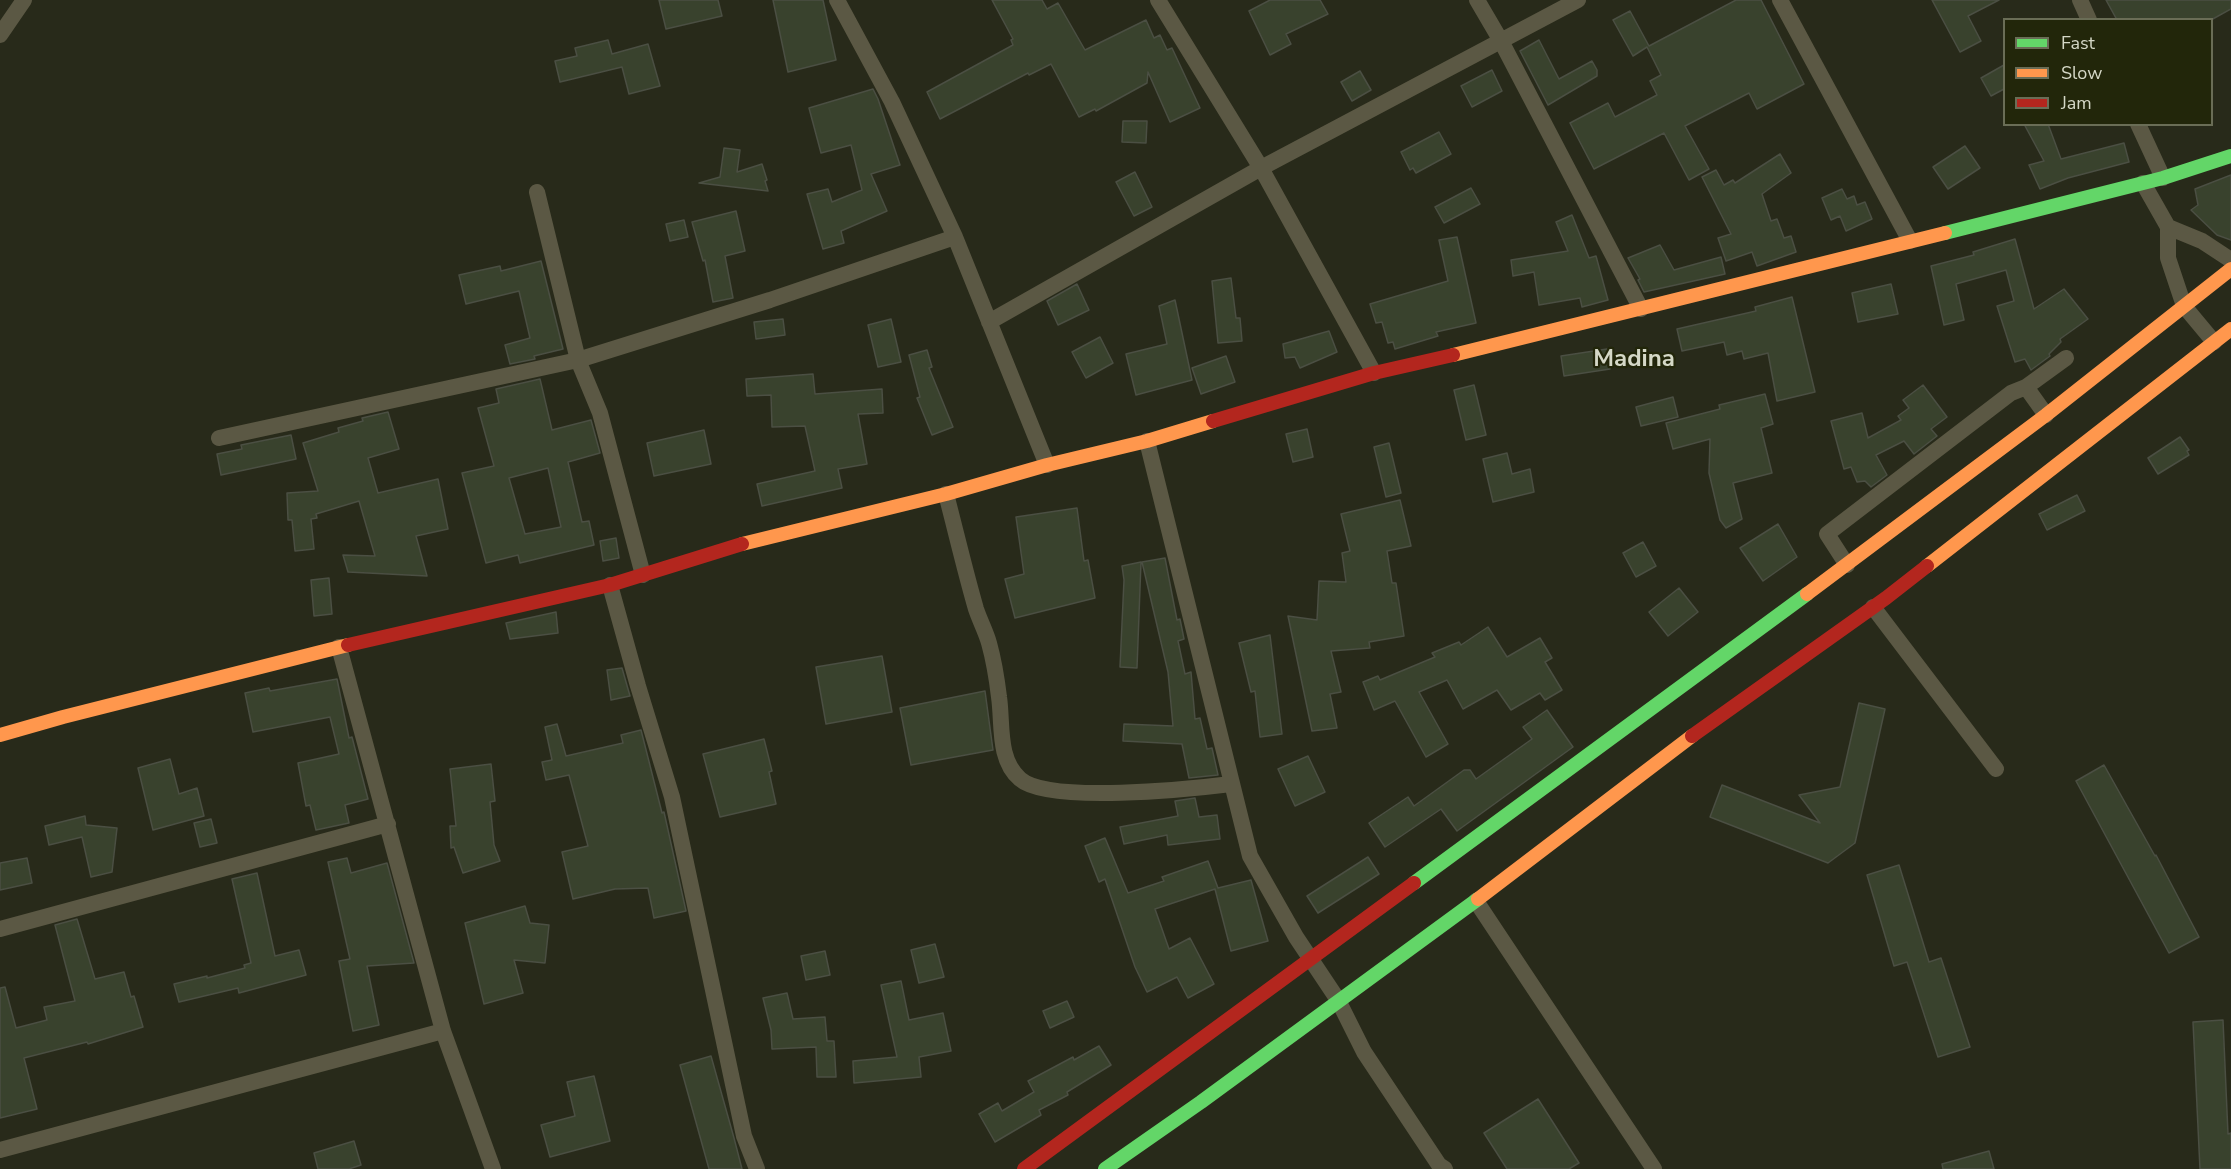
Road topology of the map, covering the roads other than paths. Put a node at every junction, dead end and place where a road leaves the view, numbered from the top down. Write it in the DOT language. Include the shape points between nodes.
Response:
graph roads {
  1 [pos="24,0"];
  2 [pos="837,0"];
  3 [pos="1158,0"];
  4 [pos="1477,0"];
  5 [pos="1578,0"];
  6 [pos="1780,0"];
  7 [pos="2080,0"];
  8 [pos="2088,18"];
  9 [pos="0,35"];
  10 [pos="1501,41"];
  11 [pos="2139,126"];
  12 [pos="2231,156"];
  13 [pos="1261,168"];
  14 [pos="2163,178"];
  15 [pos="2143,183"];
  16 [pos="537,192"];
  17 [pos="2168,227"];
  18 [pos="955,237"];
  19 [pos="1910,241"];
  20 [pos="2231,260"];
  21 [pos="2231,269"];
  22 [pos="2184,306"];
  23 [pos="1641,309"];
  24 [pos="989,322"];
  25 [pos="2231,329"];
  26 [pos="2214,342"];
  27 [pos="2066,357"];
  28 [pos="578,360"];
  29 [pos="1374,373"];
  30 [pos="2026,387"];
  31 [pos="2046,415"];
  32 [pos="219,438"];
  33 [pos="1148,441"];
  34 [pos="1047,465"];
  35 [pos="946,494"];
  36 [pos="1847,565"];
  37 [pos="643,575"];
  38 [pos="610,585"];
  39 [pos="1873,607"];
  40 [pos="339,647"];
  41 [pos="0,735"];
  42 [pos="1996,770"];
  43 [pos="1231,784"];
  44 [pos="388,824"];
  45 [pos="1476,901"];
  46 [pos="0,929"];
  47 [pos="1311,959"];
  48 [pos="1338,1000"];
  49 [pos="443,1031"];
  50 [pos="0,1150"];
  51 [pos="493,1169"];
  52 [pos="757,1169"];
  53 [pos="1024,1169"];
  54 [pos="1105,1169"];
  55 [pos="1444,1169"];
  56 [pos="1654,1169"];
  1 -- 9 [label="street"];
  2 -- 18 [label="street" via="892,102"];
  3 -- 13 [label="street"];
  4 -- 10 [label="street"];
  5 -- 10 [label="street"];
  6 -- 19 [label="street"];
  7 -- 8 [label="street"];
  10 -- 13 [label="street"];
  10 -- 23 [label="street"];
  11 -- 14 [label="street"];
  12 -- 14 [label="main road"];
  13 -- 24 [label="street"];
  13 -- 29 [label="street"];
  14 -- 15 [label="main road"];
  15 -- 17 [label="street"];
  15 -- 19 [label="main road"];
  16 -- 28 [label="street"];
  17 -- 20 [label="street" via="2202,241"];
  17 -- 22 [label="street" via="2168,258"];
  18 -- 24 [label="street"];
  18 -- 28 [label="street"];
  19 -- 23 [label="main road"];
  21 -- 22 [label="main road"];
  22 -- 26 [label="street"];
  22 -- 31 [label="main road"];
  23 -- 29 [label="main road"];
  24 -- 34 [label="street"];
  25 -- 26 [label="main road"];
  26 -- 39 [label="main road"];
  27 -- 30 [label="street"];
  28 -- 32 [label="street"];
  28 -- 37 [label="street" via="600,413"];
  29 -- 33 [label="main road"];
  30 -- 31 [label="street"];
  30 -- 36 [label="street" via="2011,393 1827,534"];
  31 -- 36 [label="main road"];
  33 -- 34 [label="main road"];
  33 -- 43 [label="street"];
  34 -- 35 [label="main road"];
  35 -- 37 [label="main road" via="765,537"];
  35 -- 43 [label="street" via="989,644 1008,766 1021,781 1086,794"];
  36 -- 47 [label="main road" via="1708,675"];
  37 -- 38 [label="main road"];
  38 -- 40 [label="main road"];
  38 -- 52 [label="street" via="672,797 744,1136"];
  39 -- 42 [label="street"];
  39 -- 45 [label="main road" via="1726,703"];
  40 -- 41 [label="main road"];
  40 -- 44 [label="street"];
  43 -- 47 [label="street" via="1250,856"];
  44 -- 46 [label="street"];
  44 -- 49 [label="street"];
  45 -- 48 [label="main road"];
  45 -- 56 [label="street"];
  47 -- 48 [label="street"];
  47 -- 53 [label="main road"];
  48 -- 54 [label="main road"];
  48 -- 55 [label="street" via="1364,1052"];
  49 -- 50 [label="street"];
  49 -- 51 [label="street"];
}
